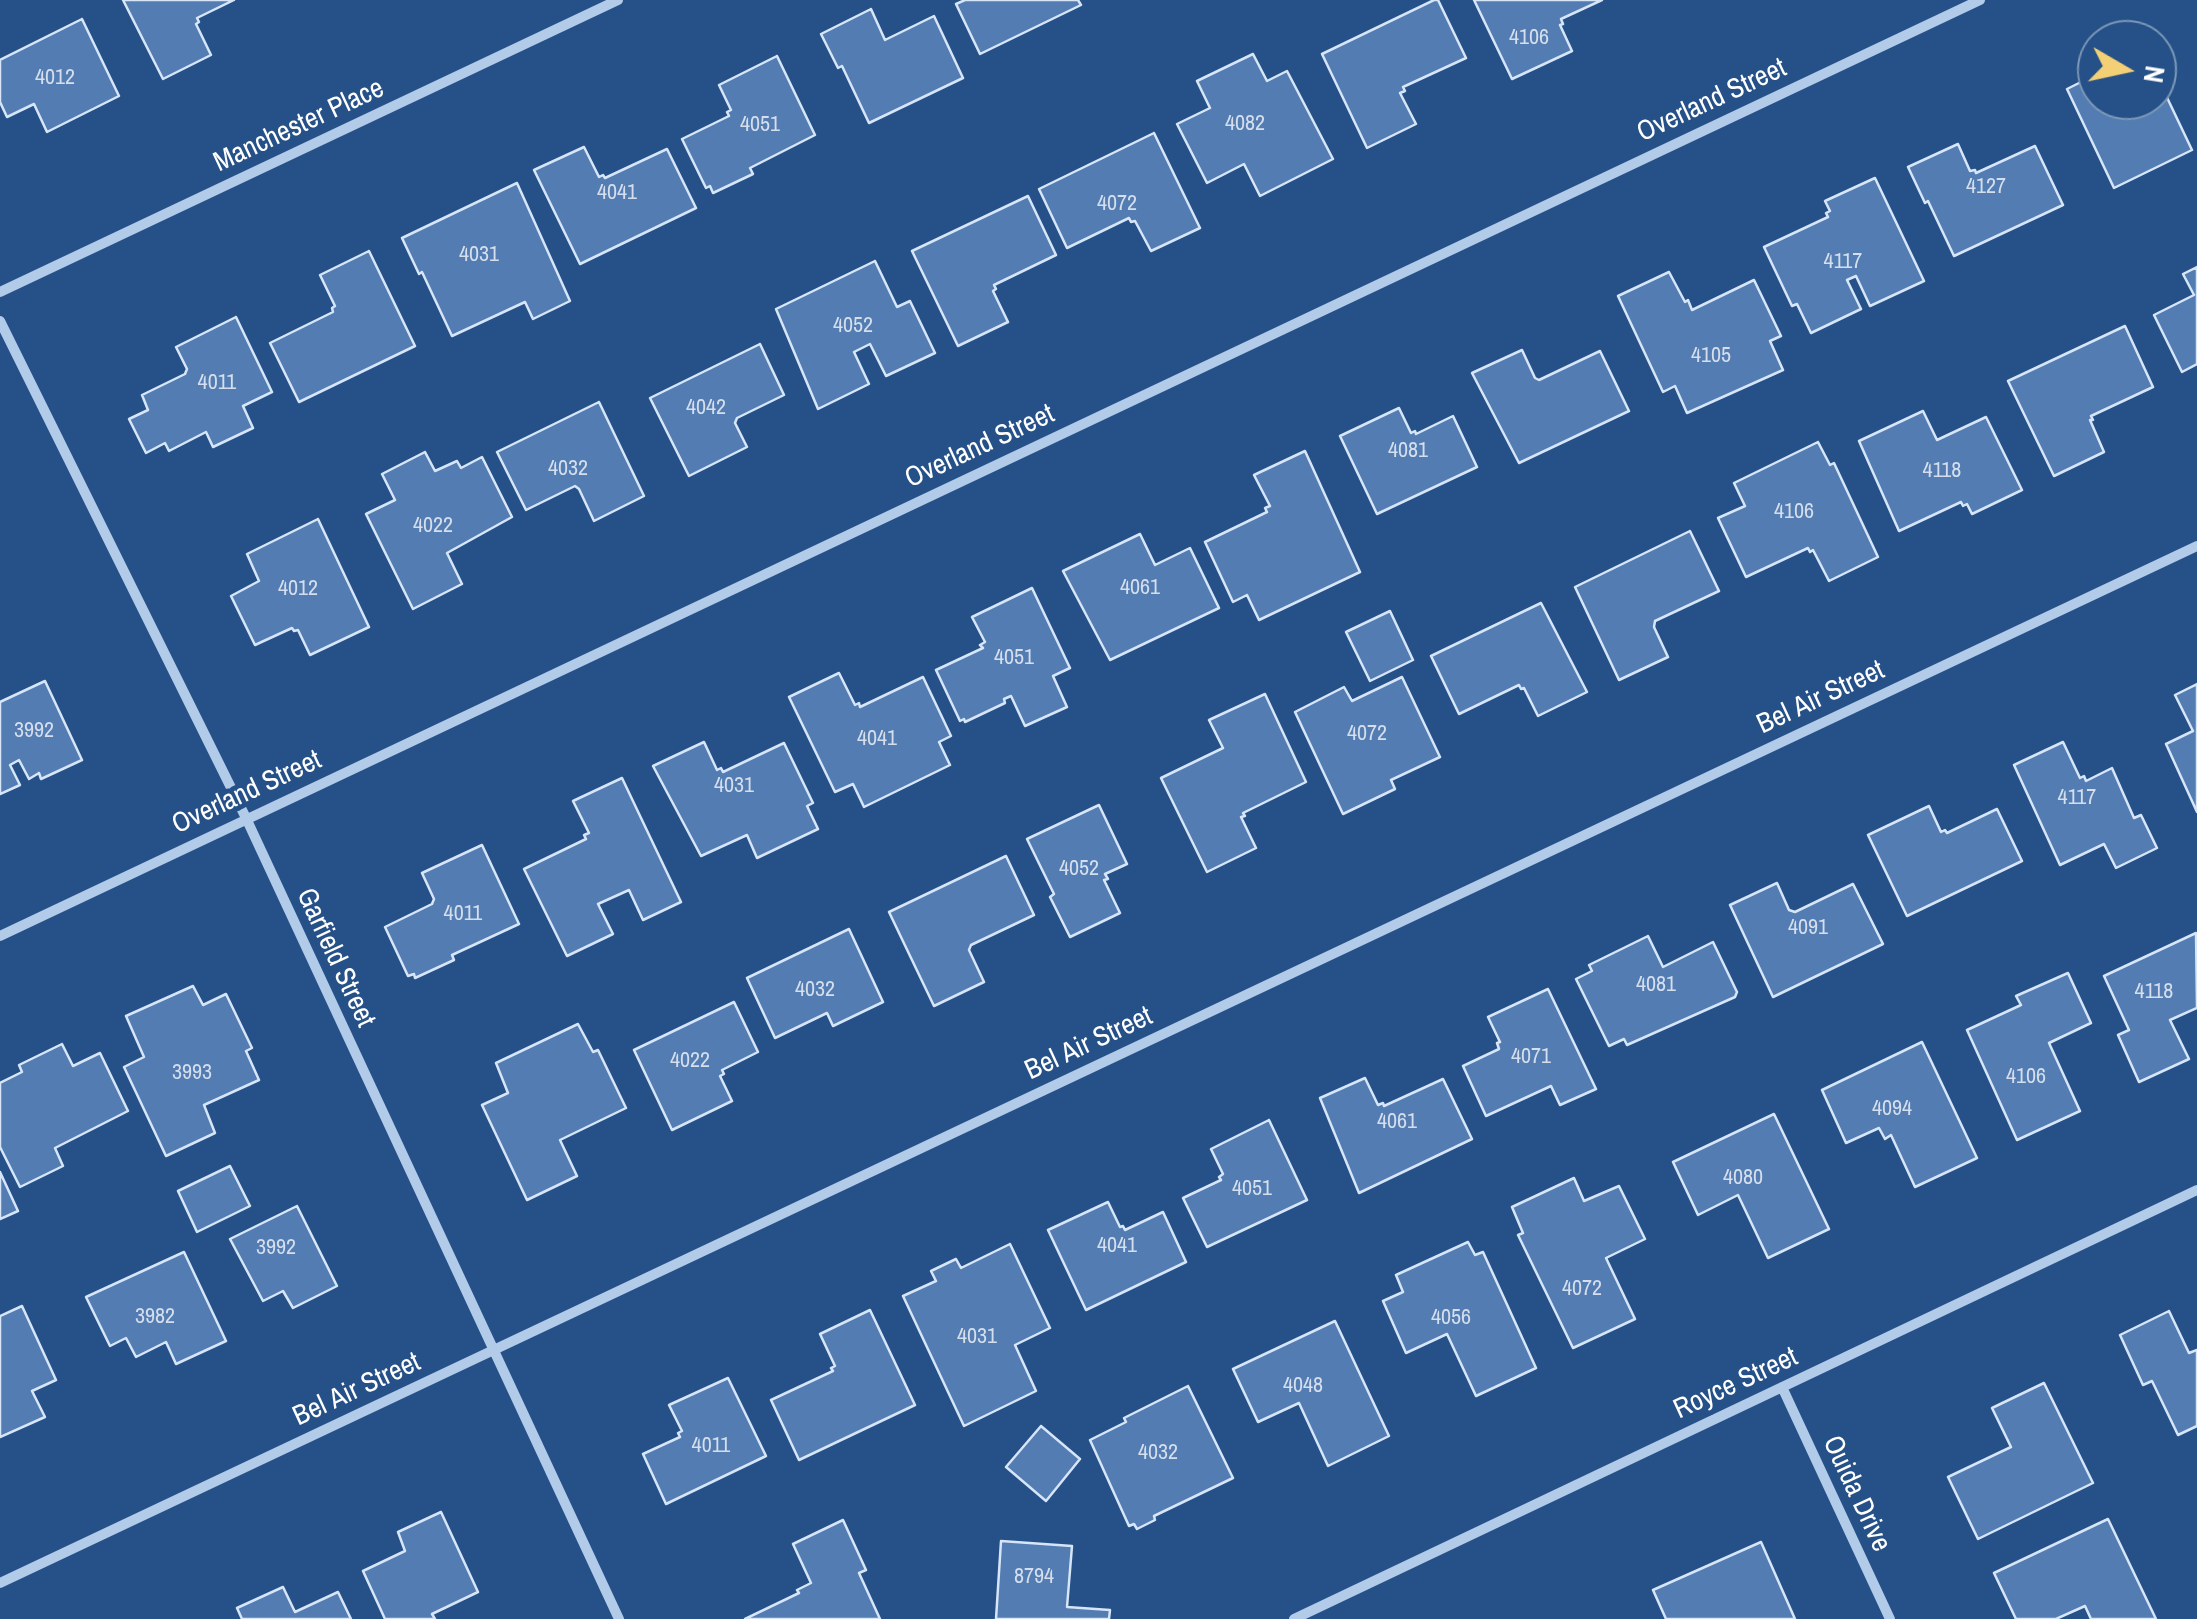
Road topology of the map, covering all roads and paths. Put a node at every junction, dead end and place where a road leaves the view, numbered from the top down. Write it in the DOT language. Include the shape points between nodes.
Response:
graph roads {
  1 [pos="618,0"];
  2 [pos="1980,0"];
  3 [pos="0,292"];
  4 [pos="0,321"];
  5 [pos="2197,546"];
  6 [pos="246,818"];
  7 [pos="0,936"];
  8 [pos="2197,1190"];
  9 [pos="492,1351"];
  10 [pos="1782,1388"];
  11 [pos="0,1583"];
  12 [pos="619,1619"];
  13 [pos="1294,1619"];
  14 [pos="1890,1619"];
  1 -- 3 [label="street, Manchester Place"];
  2 -- 6 [label="street, Overland Street"];
  4 -- 6 [label="street, Garfield Street"];
  5 -- 9 [label="street, Bel Air Street"];
  6 -- 7 [label="street, Overland Street"];
  6 -- 9 [label="street, Garfield Street"];
  8 -- 10 [label="street, Royce Street"];
  9 -- 11 [label="street, Bel Air Street"];
  9 -- 12 [label="street, Garfield Street"];
  10 -- 13 [label="street, Royce Street"];
  10 -- 14 [label="street, Ouida Drive"];
}
